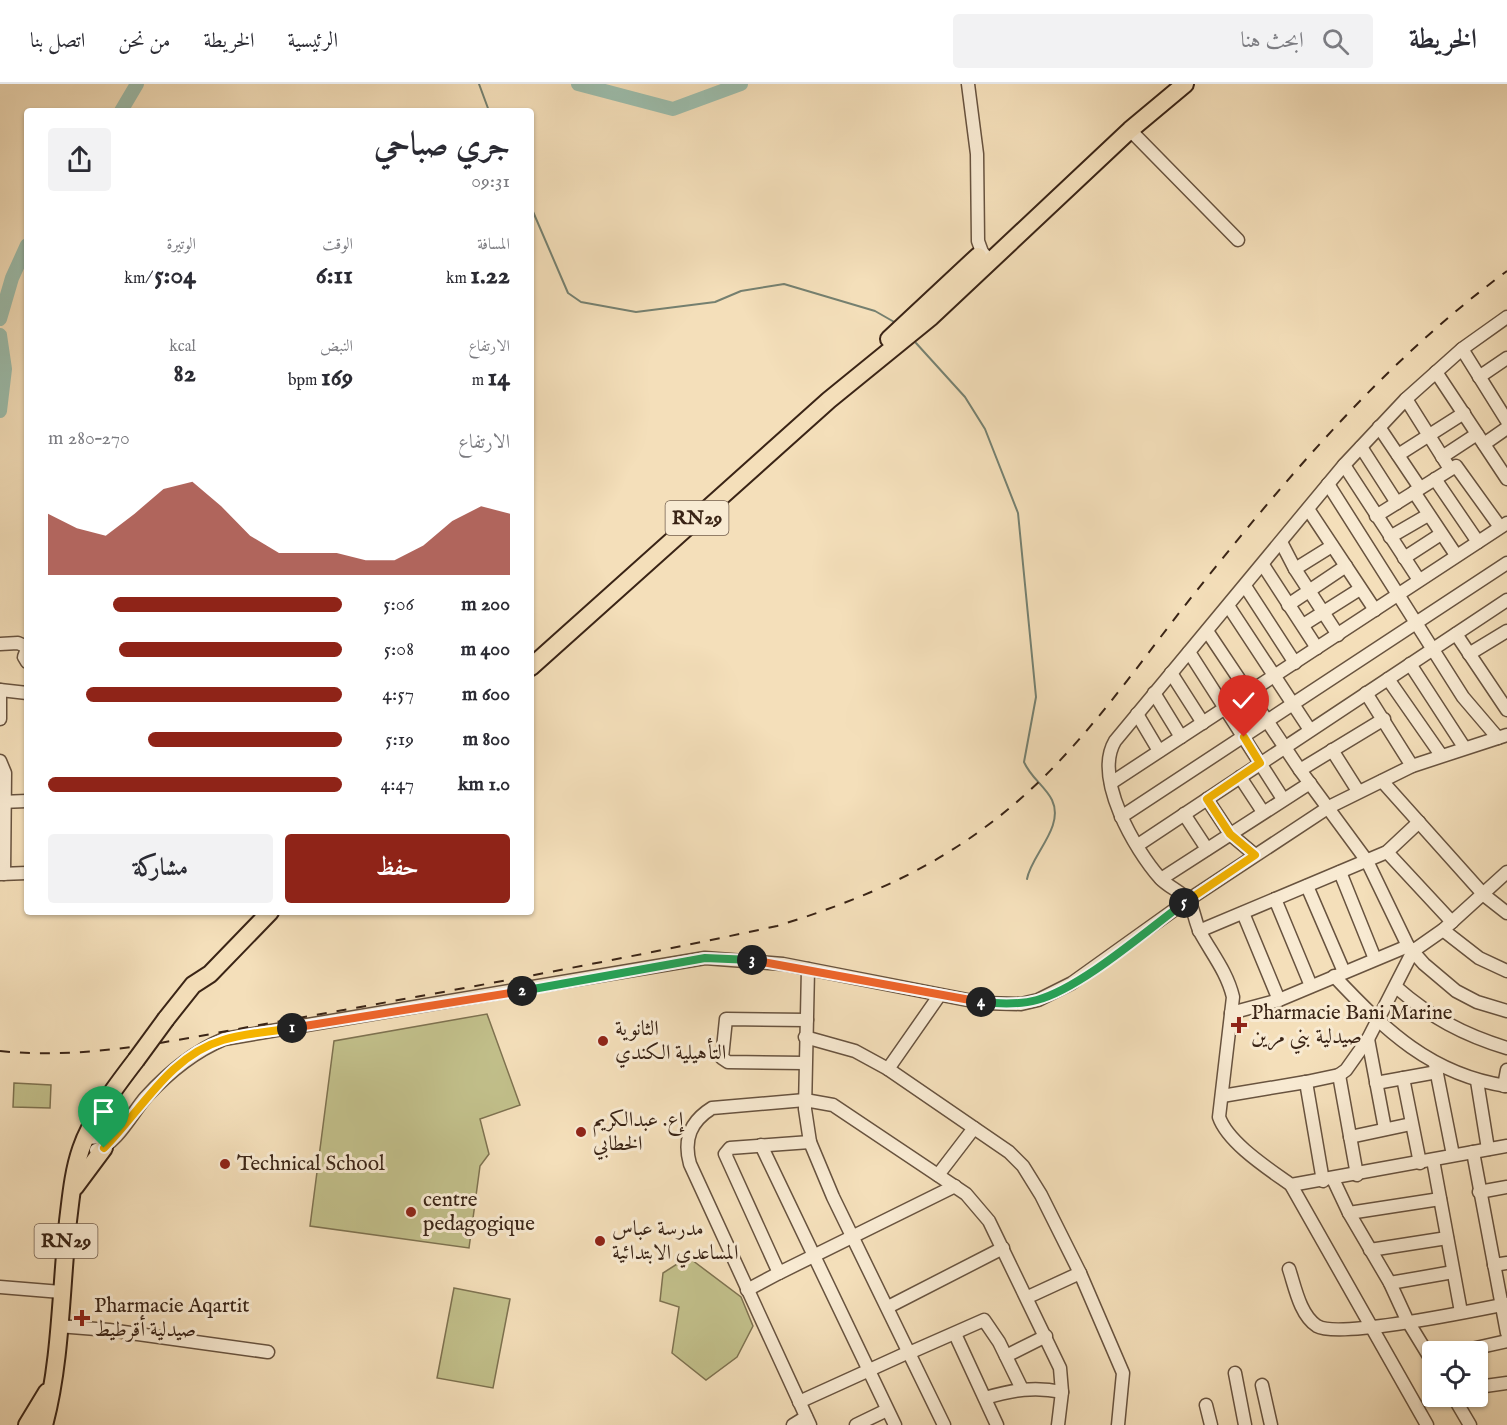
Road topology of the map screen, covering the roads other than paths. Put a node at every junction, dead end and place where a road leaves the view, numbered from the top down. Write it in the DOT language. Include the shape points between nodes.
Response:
graph roads {
  1 [pos="968,84"];
  2 [pos="1171,84"];
  3 [pos="1185,84"];
  4 [pos="1130,129"];
  5 [pos="1075,175"];
  6 [pos="1238,240"];
  7 [pos="986,256"];
  8 [pos="1507,317"];
  9 [pos="1462,349"];
  10 [pos="1507,358"];
  11 [pos="1436,372"];
  12 [pos="1479,376"];
  13 [pos="1406,399"];
  14 [pos="1464,412"];
  15 [pos="1507,421"];
  16 [pos="1379,427"];
  17 [pos="1507,428"];
  18 [pos="1428,435"];
  19 [pos="1481,439"];
  20 [pos="1361,447"];
  21 [pos="1398,455"];
  22 [pos="1442,457"];
  23 [pos="1344,465"];
  24 [pos="1450,469"];
  25 [pos="1435,479"];
  26 [pos="1507,479"];
  27 [pos="1328,484"];
  28 [pos="1417,490"];
  29 [pos="1397,503"];
  30 [pos="1308,509"];
  31 [pos="1428,515"];
  32 [pos="1377,516"];
  33 [pos="1504,525"];
  34 [pos="1441,534"];
  35 [pos="1390,537"];
  36 [pos="1281,542"];
  37 [pos="1478,542"];
  38 [pos="1332,546"];
  39 [pos="1456,555"];
  40 [pos="1404,558"];
  41 [pos="1507,563"];
  42 [pos="1263,566"];
  43 [pos="1346,566"];
  44 [pos="1295,569"];
  45 [pos="1419,580"];
  46 [pos="1245,585"];
  47 [pos="1360,589"];
  48 [pos="1309,590"];
  49 [pos="1397,595"];
  50 [pos="1507,600"];
  51 [pos="1288,605"];
  52 [pos="1229,607"];
  53 [pos="1375,610"];
  54 [pos="1324,613"];
  55 [pos="1415,624"];
  56 [pos="1303,626"];
  57 [pos="1208,631"];
  58 [pos="1507,632"];
  59 [pos="1456,634"];
  60 [pos="1338,635"];
  61 [pos="0,644"];
  62 [pos="24,646"];
  63 [pos="1317,648"];
  64 [pos="1432,650"];
  65 [pos="1189,652"];
  66 [pos="1469,654"];
  67 [pos="1295,663"];
  68 [pos="534,664"];
  69 [pos="1410,664"];
  70 [pos="1172,673"];
  71 [pos="1275,676"];
  72 [pos="1388,679"];
  73 [pos="0,690"];
  74 [pos="24,693"];
  75 [pos="1154,693"];
  76 [pos="1249,693"];
  77 [pos="1366,693"];
  78 [pos="1293,704"];
  79 [pos="1225,708"];
  80 [pos="1507,710"];
  81 [pos="1137,714"];
  82 [pos="0,719"];
  83 [pos="1384,719"];
  84 [pos="1268,721"];
  85 [pos="1203,723"];
  86 [pos="1310,730"];
  87 [pos="1181,737"];
  88 [pos="1244,737"];
  89 [pos="1502,737"];
  90 [pos="1285,747"];
  91 [pos="1464,747"];
  92 [pos="1332,750"];
  93 [pos="1159,751"];
  94 [pos="1441,755"];
  95 [pos="1260,763"];
  96 [pos="1412,766"];
  97 [pos="1,767"];
  98 [pos="1300,770"];
  99 [pos="1240,777"];
  100 [pos="1382,781"];
  101 [pos="1111,783"];
  102 [pos="1310,783"];
  103 [pos="1358,790"];
  104 [pos="1207,799"];
  105 [pos="1283,799"];
  106 [pos="3,801"];
  107 [pos="24,801"];
  108 [pos="1329,807"];
  109 [pos="1263,812"];
  110 [pos="1184,814"];
  111 [pos="1121,818"];
  112 [pos="1419,822"];
  113 [pos="1230,834"];
  114 [pos="1138,845"];
  115 [pos="1207,849"];
  116 [pos="1387,852"];
  117 [pos="1255,855"];
  118 [pos="1367,861"];
  119 [pos="1340,872"];
  120 [pos="1507,872"];
  121 [pos="24,873"];
  122 [pos="2,874"];
  123 [pos="1161,879"];
  124 [pos="1307,886"];
  125 [pos="1484,895"];
  126 [pos="1275,899"];
  127 [pos="1188,900"];
  128 [pos="1243,913"];
  129 [pos="1507,913"];
  130 [pos="267,915"];
  131 [pos="1448,926"];
  132 [pos="1199,931"];
  133 [pos="1411,949"];
  134 [pos="1375,959"];
  135 [pos="808,969"];
  136 [pos="1507,971"];
  137 [pos="1339,974"];
  138 [pos="1311,986"];
  139 [pos="1396,987"];
  140 [pos="939,996"];
  141 [pos="1279,1000"];
  142 [pos="1507,1011"];
  143 [pos="1231,1013"];
  144 [pos="807,1020"];
  145 [pos="1377,1021"];
  146 [pos="805,1037"];
  147 [pos="1368,1039"];
  148 [pos="1507,1048"];
  149 [pos="805,1063"];
  150 [pos="1436,1068"];
  151 [pos="888,1069"];
  152 [pos="1507,1070"];
  153 [pos="1339,1075"];
  154 [pos="1402,1078"];
  155 [pos="1477,1081"];
  156 [pos="1306,1082"];
  157 [pos="1376,1083"];
  158 [pos="1505,1086"];
  159 [pos="1222,1096"];
  160 [pos="805,1100"];
  161 [pos="99,1116"];
  162 [pos="1410,1124"];
  163 [pos="119,1128"];
  164 [pos="974,1128"];
  165 [pos="1385,1129"];
  166 [pos="1350,1137"];
  167 [pos="810,1142"];
  168 [pos="82,1145"];
  169 [pos="761,1145"];
  170 [pos="1507,1146"];
  171 [pos="104,1148"];
  172 [pos="1488,1149"];
  173 [pos="1473,1152"];
  174 [pos="1453,1155"];
  175 [pos="1433,1160"];
  176 [pos="1420,1163"];
  177 [pos="939,1175"];
  178 [pos="1357,1175"];
  179 [pos="1328,1180"];
  180 [pos="1291,1185"];
  181 [pos="955,1186"];
  182 [pos="1507,1187"];
  183 [pos="1479,1192"];
  184 [pos="71,1193"];
  185 [pos="1440,1199"];
  186 [pos="1349,1213"];
  187 [pos="852,1235"];
  188 [pos="1447,1238"];
  189 [pos="1003,1248"];
  190 [pos="1370,1250"];
  191 [pos="815,1257"];
  192 [pos="1507,1263"];
  193 [pos="1494,1265"];
  194 [pos="1289,1269"];
  195 [pos="1453,1272"];
  196 [pos="779,1273"];
  197 [pos="1080,1273"];
  198 [pos="1390,1283"];
  199 [pos="0,1287"];
  200 [pos="747,1290"];
  201 [pos="61,1292"];
  202 [pos="1028,1298"];
  203 [pos="1505,1304"];
  204 [pos="888,1307"];
  205 [pos="1461,1312"];
  206 [pos="1407,1320"];
  207 [pos="58,1326"];
  208 [pos="1372,1328"];
  209 [pos="1507,1333"];
  210 [pos="955,1334"];
  211 [pos="1046,1336"];
  212 [pos="1507,1341"];
  213 [pos="1422,1343"];
  214 [pos="1488,1345"];
  215 [pos="268,1352"];
  216 [pos="909,1352"];
  217 [pos="1006,1356"];
  218 [pos="868,1372"];
  219 [pos="1235,1373"];
  220 [pos="54,1378"];
  221 [pos="1507,1383"];
  222 [pos="1262,1385"];
  223 [pos="1488,1386"];
  224 [pos="1021,1388"];
  225 [pos="1062,1392"];
  226 [pos="985,1398"];
  227 [pos="799,1402"];
  228 [pos="1206,1406"];
  229 [pos="1459,1407"];
  230 [pos="887,1410"];
  231 [pos="808,1421"];
  232 [pos="27,1425"];
  233 [pos="44,1425"];
  234 [pos="793,1425"];
  235 [pos="856,1425"];
  236 [pos="895,1425"];
  237 [pos="944,1425"];
  238 [pos="997,1425"];
  239 [pos="1058,1425"];
  240 [pos="1118,1425"];
  241 [pos="1211,1425"];
  242 [pos="1245,1425"];
  243 [pos="1271,1425"];
  244 [pos="1427,1425"];
  245 [pos="1470,1425"];
  1 -- 7 [label="street" via="977,154 977,223"];
  2 -- 5 [label="highway, RN29"];
  3 -- 4 [label="highway, RN29"];
  4 -- 5 [label="highway, RN29"];
  4 -- 6 [label="street"];
  5 -- 7 [label="highway, RN29"];
  7 -- 68 [label="highway, RN29" via="931,317 864,370"];
  8 -- 9 [label="street"];
  9 -- 11 [label="street"];
  9 -- 12 [label="street"];
  10 -- 12 [label="street"];
  11 -- 13 [label="street"];
  11 -- 14 [label="street"];
  12 -- 15 [label="street"];
  13 -- 16 [label="street"];
  13 -- 18 [label="street"];
  14 -- 18 [label="street"];
  14 -- 19 [label="street"];
  16 -- 20 [label="street"];
  16 -- 21 [label="street"];
  17 -- 19 [label="street"];
  18 -- 21 [label="street"];
  18 -- 22 [label="street"];
  19 -- 22 [label="street"];
  19 -- 26 [label="street"];
  20 -- 23 [label="street"];
  20 -- 29 [label="street"];
  21 -- 28 [label="street"];
  22 -- 24 [label="street"];
  23 -- 27 [label="street"];
  23 -- 32 [label="street"];
  24 -- 25 [label="street"];
  24 -- 33 [label="street" via="1458,468"];
  25 -- 28 [label="street"];
  25 -- 37 [label="street"];
  27 -- 30 [label="street"];
  27 -- 49 [label="street"];
  28 -- 29 [label="street"];
  28 -- 31 [label="street"];
  29 -- 32 [label="street"];
  30 -- 36 [label="street"];
  30 -- 38 [label="street"];
  31 -- 34 [label="street"];
  31 -- 35 [label="street"];
  32 -- 35 [label="street"];
  33 -- 37 [label="street"];
  34 -- 39 [label="street"];
  34 -- 40 [label="street"];
  35 -- 40 [label="street"];
  36 -- 42 [label="street"];
  36 -- 44 [label="street"];
  37 -- 39 [label="street"];
  38 -- 43 [label="street"];
  38 -- 44 [label="street"];
  39 -- 45 [label="street"];
  40 -- 45 [label="street"];
  41 -- 55 [label="street"];
  42 -- 46 [label="street"];
  42 -- 51 [label="street"];
  43 -- 47 [label="street"];
  43 -- 48 [label="street"];
  44 -- 48 [label="street"];
  45 -- 49 [label="street"];
  46 -- 52 [label="street"];
  46 -- 67 [label="street"];
  47 -- 53 [label="street"];
  47 -- 54 [label="street"];
  48 -- 51 [label="street"];
  48 -- 54 [label="street"];
  49 -- 53 [label="street"];
  49 -- 55 [label="street"];
  50 -- 59 [label="street"];
  51 -- 56 [label="street"];
  52 -- 57 [label="street"];
  52 -- 71 [label="street"];
  53 -- 60 [label="street"];
  54 -- 56 [label="street"];
  54 -- 60 [label="street"];
  55 -- 64 [label="street"];
  55 -- 78 [label="street"];
  56 -- 63 [label="street"];
  57 -- 65 [label="street"];
  57 -- 76 [label="street"];
  58 -- 66 [label="street"];
  59 -- 64 [label="street"];
  59 -- 66 [label="street"];
  60 -- 63 [label="street"];
  61 -- 62 [label="street"];
  63 -- 67 [label="street"];
  64 -- 69 [label="street"];
  64 -- 89 [label="street" via="1463,698"];
  65 -- 70 [label="street"];
  65 -- 79 [label="street"];
  66 -- 80 [label="street"];
  67 -- 71 [label="street"];
  69 -- 72 [label="street"];
  69 -- 91 [label="street"];
  70 -- 75 [label="street"];
  70 -- 85 [label="street"];
  71 -- 76 [label="street"];
  71 -- 78 [label="street"];
  72 -- 77 [label="street"];
  72 -- 94 [label="street"];
  73 -- 74 [label="street"];
  73 -- 82 [label="street"];
  75 -- 81 [label="street"];
  75 -- 87 [label="street"];
  76 -- 79 [label="street"];
  76 -- 84 [label="street"];
  77 -- 83 [label="street"];
  77 -- 86 [label="street"];
  78 -- 84 [label="street"];
  78 -- 86 [label="street"];
  79 -- 85 [label="street"];
  79 -- 88 [label="street"];
  81 -- 93 [label="street"];
  81 -- 101 [label="street" via="1109,750"];
  83 -- 92 [label="street"];
  83 -- 96 [label="street"];
  84 -- 88 [label="street"];
  84 -- 90 [label="street"];
  85 -- 87 [label="street"];
  86 -- 90 [label="street"];
  87 -- 93 [label="street"];
  88 -- 95 [label="street"];
  88 -- 111 [label="street"];
  89 -- 91 [label="street"];
  90 -- 95 [label="street"];
  90 -- 98 [label="street"];
  91 -- 94 [label="street"];
  92 -- 98 [label="street"];
  92 -- 103 [label="street"];
  93 -- 101 [label="street"];
  94 -- 96 [label="street"];
  95 -- 99 [label="street"];
  95 -- 105 [label="street"];
  96 -- 100 [label="street"];
  97 -- 106 [label="street"];
  98 -- 102 [label="street"];
  99 -- 104 [label="street"];
  99 -- 109 [label="street"];
  100 -- 103 [label="street"];
  100 -- 112 [label="street"];
  101 -- 111 [label="street"];
  102 -- 105 [label="street"];
  102 -- 108 [label="street"];
  103 -- 108 [label="street"];
  104 -- 110 [label="street"];
  104 -- 113 [label="street"];
  105 -- 109 [label="street"];
  106 -- 107 [label="street"];
  106 -- 122 [label="street"];
  108 -- 117 [label="street"];
  108 -- 118 [label="street"];
  109 -- 113 [label="street"];
  110 -- 114 [label="street"];
  110 -- 115 [label="street"];
  111 -- 114 [label="street"];
  112 -- 116 [label="street"];
  112 -- 125 [label="street"];
  113 -- 115 [label="street"];
  113 -- 117 [label="street"];
  114 -- 123 [label="street"];
  115 -- 123 [label="street"];
  116 -- 118 [label="street"];
  116 -- 131 [label="street"];
  117 -- 127 [label="street"];
  118 -- 119 [label="street"];
  118 -- 133 [label="street"];
  119 -- 124 [label="street"];
  119 -- 134 [label="street"];
  120 -- 125 [label="street"];
  121 -- 122 [label="street"];
  123 -- 127 [label="street"];
  124 -- 126 [label="street"];
  124 -- 137 [label="street"];
  125 -- 129 [label="street"];
  125 -- 131 [label="street"];
  126 -- 128 [label="street"];
  126 -- 138 [label="street"];
  127 -- 132 [label="street"];
  127 -- 140 [label="street" via="1072,983 1038,1000 1002,1004"];
  128 -- 132 [label="street"];
  128 -- 141 [label="street"];
  130 -- 161 [label="highway, RN29" via="210,974 139,1063 115,1103"];
  131 -- 133 [label="street"];
  131 -- 136 [label="street" via="1479,958"];
  132 -- 143 [label="street" via="1230,985"];
  133 -- 134 [label="street"];
  133 -- 139 [label="street"];
  133 -- 142 [label="street" via="1456,991"];
  134 -- 137 [label="street"];
  135 -- 140 [label="street"];
  135 -- 144 [label="street"];
  135 -- 163 [label="street" via="745,959 705,958 224,1040 183,1062"];
  137 -- 138 [label="street"];
  137 -- 145 [label="street"];
  138 -- 141 [label="street"];
  139 -- 145 [label="street"];
  139 -- 148 [label="street" via="1431,1016 1462,1033"];
  140 -- 151 [label="street"];
  141 -- 143 [label="street"];
  143 -- 159 [label="street"];
  144 -- 146 [label="street"];
  144 -- 149 [label="street" via="726,1019 722,1058 728,1062"];
  145 -- 147 [label="street"];
  145 -- 150 [label="street"];
  146 -- 149 [label="street"];
  146 -- 151 [label="street" via="855,1051"];
  147 -- 153 [label="street"];
  147 -- 157 [label="street"];
  149 -- 160 [label="street"];
  150 -- 154 [label="street"];
  150 -- 155 [label="street"];
  150 -- 174 [label="street"];
  151 -- 164 [label="street"];
  152 -- 158 [label="street"];
  153 -- 156 [label="street"];
  153 -- 166 [label="street"];
  154 -- 157 [label="street"];
  154 -- 162 [label="street"];
  155 -- 158 [label="street"];
  155 -- 172 [label="street"];
  156 -- 159 [label="street"];
  156 -- 179 [label="street"];
  157 -- 165 [label="street"];
  159 -- 180 [label="street" via="1219,1117 1226,1131"];
  160 -- 167 [label="street"];
  160 -- 177 [label="street" via="847,1112"];
  160 -- 200 [label="street" via="712,1108 689,1132 686,1151 690,1164"];
  161 -- 163 [label="highway"];
  161 -- 168 [label="highway, RN29"];
  162 -- 165 [label="street"];
  162 -- 176 [label="street"];
  163 -- 168 [label="street"];
  163 -- 171 [label="street"];
  164 -- 177 [label="street"];
  164 -- 197 [label="street" via="1023,1166"];
  165 -- 166 [label="street"];
  166 -- 178 [label="street"];
  167 -- 169 [label="street"];
  167 -- 187 [label="street"];
  168 -- 171 [label="street"];
  168 -- 184 [label="highway, RN29"];
  169 -- 191 [label="street"];
  169 -- 196 [label="street" via="730,1148 726,1157"];
  170 -- 172 [label="street"];
  171 -- 184 [label="highway"];
  172 -- 173 [label="street"];
  173 -- 174 [label="street"];
  173 -- 183 [label="street"];
  174 -- 175 [label="street"];
  175 -- 176 [label="street"];
  175 -- 185 [label="street"];
  176 -- 178 [label="street"];
  177 -- 181 [label="street"];
  178 -- 179 [label="street"];
  179 -- 180 [label="street"];
  179 -- 186 [label="street"];
  180 -- 208 [label="street"];
  181 -- 187 [label="street"];
  181 -- 189 [label="street" via="979,1206"];
  182 -- 183 [label="street"];
  183 -- 193 [label="street"];
  184 -- 201 [label="highway, RN29"];
  185 -- 186 [label="street"];
  185 -- 188 [label="street"];
  186 -- 190 [label="street"];
  187 -- 191 [label="street"];
  187 -- 204 [label="street"];
  188 -- 190 [label="street"];
  188 -- 195 [label="street"];
  189 -- 202 [label="street"];
  189 -- 204 [label="street"];
  190 -- 198 [label="street"];
  191 -- 196 [label="street"];
  191 -- 218 [label="street"];
  192 -- 193 [label="street"];
  193 -- 203 [label="street"];
  194 -- 208 [label="street" via="1308,1317 1318,1326 1333,1330"];
  195 -- 198 [label="street"];
  195 -- 205 [label="street"];
  196 -- 200 [label="street"];
  197 -- 202 [label="street"];
  197 -- 240 [label="street" via="1123,1373"];
  198 -- 206 [label="street"];
  199 -- 201 [label="street"];
  200 -- 227 [label="street"];
  201 -- 207 [label="highway, RN29"];
  202 -- 211 [label="street"];
  203 -- 205 [label="street"];
  203 -- 209 [label="street"];
  204 -- 216 [label="street"];
  205 -- 206 [label="street"];
  206 -- 208 [label="street"];
  206 -- 213 [label="street"];
  207 -- 215 [label="street"];
  207 -- 220 [label="highway, RN29"];
  208 -- 244 [label="street"];
  210 -- 216 [label="street"];
  210 -- 217 [label="street" via="984,1320"];
  210 -- 226 [label="street"];
  211 -- 217 [label="street"];
  211 -- 225 [label="street" via="1060,1368"];
  212 -- 214 [label="street"];
  216 -- 218 [label="street"];
  216 -- 237 [label="street"];
  217 -- 224 [label="street"];
  218 -- 227 [label="street"];
  218 -- 230 [label="street"];
  219 -- 242 [label="street"];
  220 -- 232 [label="highway, RN29"];
  220 -- 233 [label="highway, RN29"];
  221 -- 223 [label="street"];
  222 -- 243 [label="street"];
  224 -- 225 [label="street" via="1042,1387"];
  224 -- 226 [label="street"];
  225 -- 239 [label="street"];
  226 -- 238 [label="street"];
  227 -- 231 [label="street"];
  228 -- 241 [label="street"];
  229 -- 245 [label="street"];
  230 -- 235 [label="street"];
  230 -- 236 [label="street"];
  231 -- 234 [label="street"];
}
